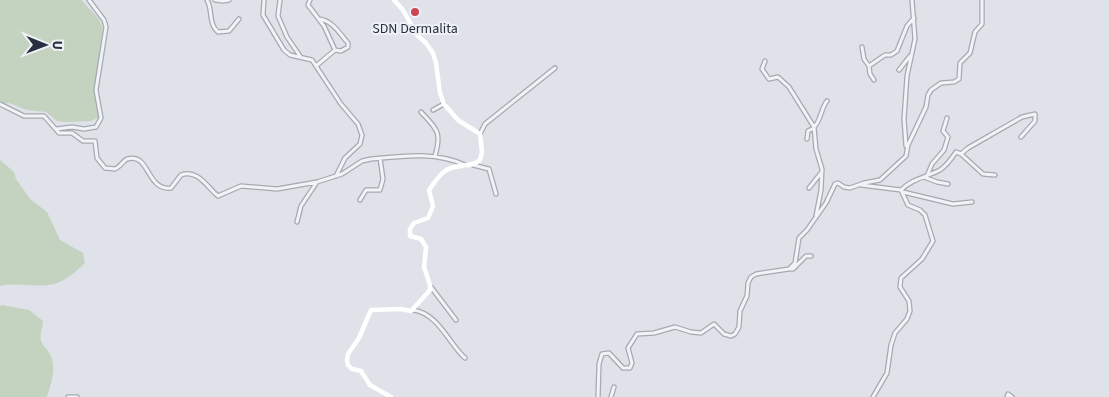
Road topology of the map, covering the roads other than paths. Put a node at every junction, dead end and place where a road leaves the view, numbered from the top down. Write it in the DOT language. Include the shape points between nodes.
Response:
graph roads {
  1 [pos="89,0"];
  2 [pos="207,0"];
  3 [pos="215,0"];
  4 [pos="228,0"];
  5 [pos="264,0"];
  6 [pos="280,0"];
  7 [pos="310,0"];
  8 [pos="394,0"];
  9 [pos="912,0"];
  10 [pos="982,0"];
  11 [pos="914,17"];
  12 [pos="239,19"];
  13 [pos="319,19"];
  14 [pos="862,47"];
  15 [pos="335,50"];
  16 [pos="912,53"];
  17 [pos="302,57"];
  18 [pos="765,62"];
  19 [pos="316,66"];
  20 [pos="869,66"];
  21 [pos="555,68"];
  22 [pos="899,70"];
  23 [pos="874,80"];
  24 [pos="827,102"];
  25 [pos="0,104"];
  26 [pos="444,104"];
  27 [pos="433,110"];
  28 [pos="421,112"];
  29 [pos="947,118"];
  30 [pos="814,128"];
  31 [pos="56,130"];
  32 [pos="480,134"];
  33 [pos="1021,137"];
  34 [pos="807,139"];
  35 [pos="906,154"];
  36 [pos="961,154"];
  37 [pos="435,156"];
  38 [pos="380,158"];
  39 [pos="470,165"];
  40 [pos="822,172"];
  41 [pos="995,175"];
  42 [pos="336,176"];
  43 [pos="926,176"];
  44 [pos="921,177"];
  45 [pos="317,182"];
  46 [pos="948,184"];
  47 [pos="858,185"];
  48 [pos="809,188"];
  49 [pos="902,191"];
  50 [pos="496,194"];
  51 [pos="360,200"];
  52 [pos="972,202"];
  53 [pos="815,219"];
  54 [pos="297,222"];
  55 [pos="810,256"];
  56 [pos="788,269"];
  57 [pos="430,285"];
  58 [pos="413,310"];
  59 [pos="456,320"];
  60 [pos="465,358"];
  61 [pos="614,386"];
  62 [pos="68,397"];
  63 [pos="77,397"];
  64 [pos="390,397"];
  65 [pos="598,397"];
  66 [pos="611,397"];
  67 [pos="873,397"];
  68 [pos="1007,397"];
  69 [pos="1012,397"];
  1 -- 31 [label="street" via="106,27 96,90 101,118 96,127 90,129 72,127"];
  2 -- 12 [label="street" via="212,26 218,32 229,31"];
  3 -- 4 [label="street"];
  5 -- 17 [label="street" via="263,15 281,45 290,55"];
  6 -- 17 [label="street" via="278,16 287,37"];
  7 -- 13 [label="street" via="308,5"];
  8 -- 26 [label="street" via="433,53"];
  9 -- 11 [label="street"];
  10 -- 35 [label="street" via="982,24 975,32 969,55 960,63 959,79 941,83 931,90"];
  11 -- 16 [label="street"];
  11 -- 20 [label="street" via="897,51"];
  13 -- 15 [label="street"];
  13 -- 15 [label="street" via="333,26 348,43 343,50"];
  14 -- 20 [label="street"];
  15 -- 19 [label="street"];
  16 -- 22 [label="street"];
  16 -- 35 [label="street" via="904,119"];
  17 -- 19 [label="street" via="312,60"];
  18 -- 30 [label="street" via="762,69 769,79 778,77 789,87"];
  19 -- 42 [label="street" via="361,131 360,144 345,158"];
  20 -- 23 [label="street"];
  21 -- 32 [label="street" via="485,124"];
  24 -- 30 [label="street"];
  25 -- 31 [label="street" via="24,116 44,116"];
  26 -- 27 [label="street"];
  26 -- 32 [label="street" via="458,120"];
  28 -- 37 [label="street" via="438,133"];
  29 -- 43 [label="street" via="943,131 948,136 944,150"];
  30 -- 34 [label="street" via="808,130"];
  30 -- 40 [label="street"];
  31 -- 45 [label="street" via="61,134 74,134 83,141 95,141 98,158 105,168 115,170 126,160 139,160 154,181 164,188 171,188 181,175 186,174 198,177 218,196 246,185 277,189"];
  32 -- 39 [label="street" via="482,157"];
  33 -- 36 [label="street" via="1035,120 1035,114 1022,117"];
  35 -- 47 [label="street" via="880,180"];
  36 -- 41 [label="street" via="983,174"];
  36 -- 43 [label="street" via="956,152 942,168"];
  37 -- 38 [label="street"];
  37 -- 39 [label="street"];
  38 -- 42 [label="street" via="362,161"];
  38 -- 51 [label="street" via="383,179 380,190 366,190"];
  39 -- 50 [label="street" via="488,169"];
  39 -- 57 [label="street" via="445,171 429,190 433,206 428,218 414,223 410,229 410,236 421,239 426,247 424,266"];
  40 -- 48 [label="street"];
  40 -- 53 [label="street"];
  42 -- 45 [label="street"];
  43 -- 44 [label="street"];
  44 -- 46 [label="street"];
  44 -- 49 [label="street"];
  45 -- 54 [label="street" via="301,206"];
  47 -- 49 [label="street"];
  47 -- 53 [label="street" via="847,188 836,184"];
  49 -- 52 [label="street" via="953,204"];
  49 -- 67 [label="street" via="908,205 920,210 927,218 933,241 922,259 901,278 900,287 909,301 910,311 895,333 887,373"];
  53 -- 56 [label="street" via="799,238 795,263"];
  55 -- 56 [label="street" via="803,257 793,269"];
  56 -- 65 [label="street" via="751,277 739,314 739,327 733,336 724,334 714,324 701,333 675,327 637,334 628,348 632,363 628,369 620,366 609,354 602,354"];
  57 -- 58 [label="street" via="429,292"];
  57 -- 59 [label="street"];
  58 -- 60 [label="street" via="433,321"];
  58 -- 64 [label="street" via="371,310 347,357 348,364 363,372 371,386"];
  61 -- 66 [label="street"];
  62 -- 63 [label="street"];
  68 -- 69 [label="street" via="1008,394"];
}
